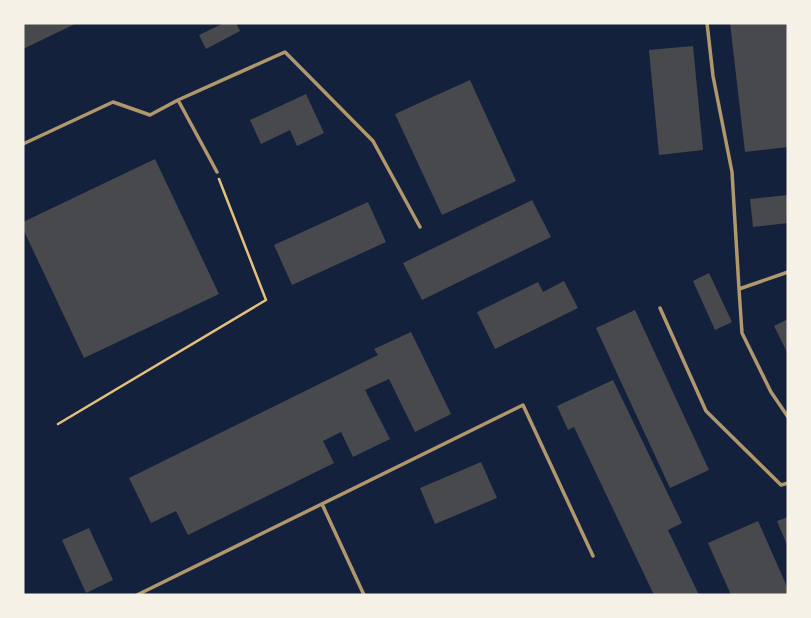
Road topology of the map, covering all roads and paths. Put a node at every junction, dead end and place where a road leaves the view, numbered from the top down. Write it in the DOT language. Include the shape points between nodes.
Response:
graph roads {
  1 [pos="707,23"];
  2 [pos="178,100"];
  3 [pos="23,144"];
  4 [pos="217,172"];
  5 [pos="420,227"];
  6 [pos="788,272"];
  7 [pos="739,289"];
  8 [pos="660,308"];
  9 [pos="788,417"];
  10 [pos="58,424"];
  11 [pos="788,483"];
  12 [pos="322,504"];
  13 [pos="593,556"];
  14 [pos="137,595"];
  15 [pos="364,595"];
  1 -- 7 [label="lane" via="732,172"];
  2 -- 3 [label="lane" via="150,115 113,102"];
  2 -- 4 [label="lane"];
  2 -- 5 [label="lane" via="285,52 373,141"];
  4 -- 10 [label="path" via="267,300"];
  6 -- 7 [label="lane"];
  7 -- 9 [label="lane" via="742,334"];
  8 -- 11 [label="lane" via="706,411 781,485"];
  12 -- 13 [label="lane" via="523,405"];
  12 -- 14 [label="lane"];
  12 -- 15 [label="lane"];
}
